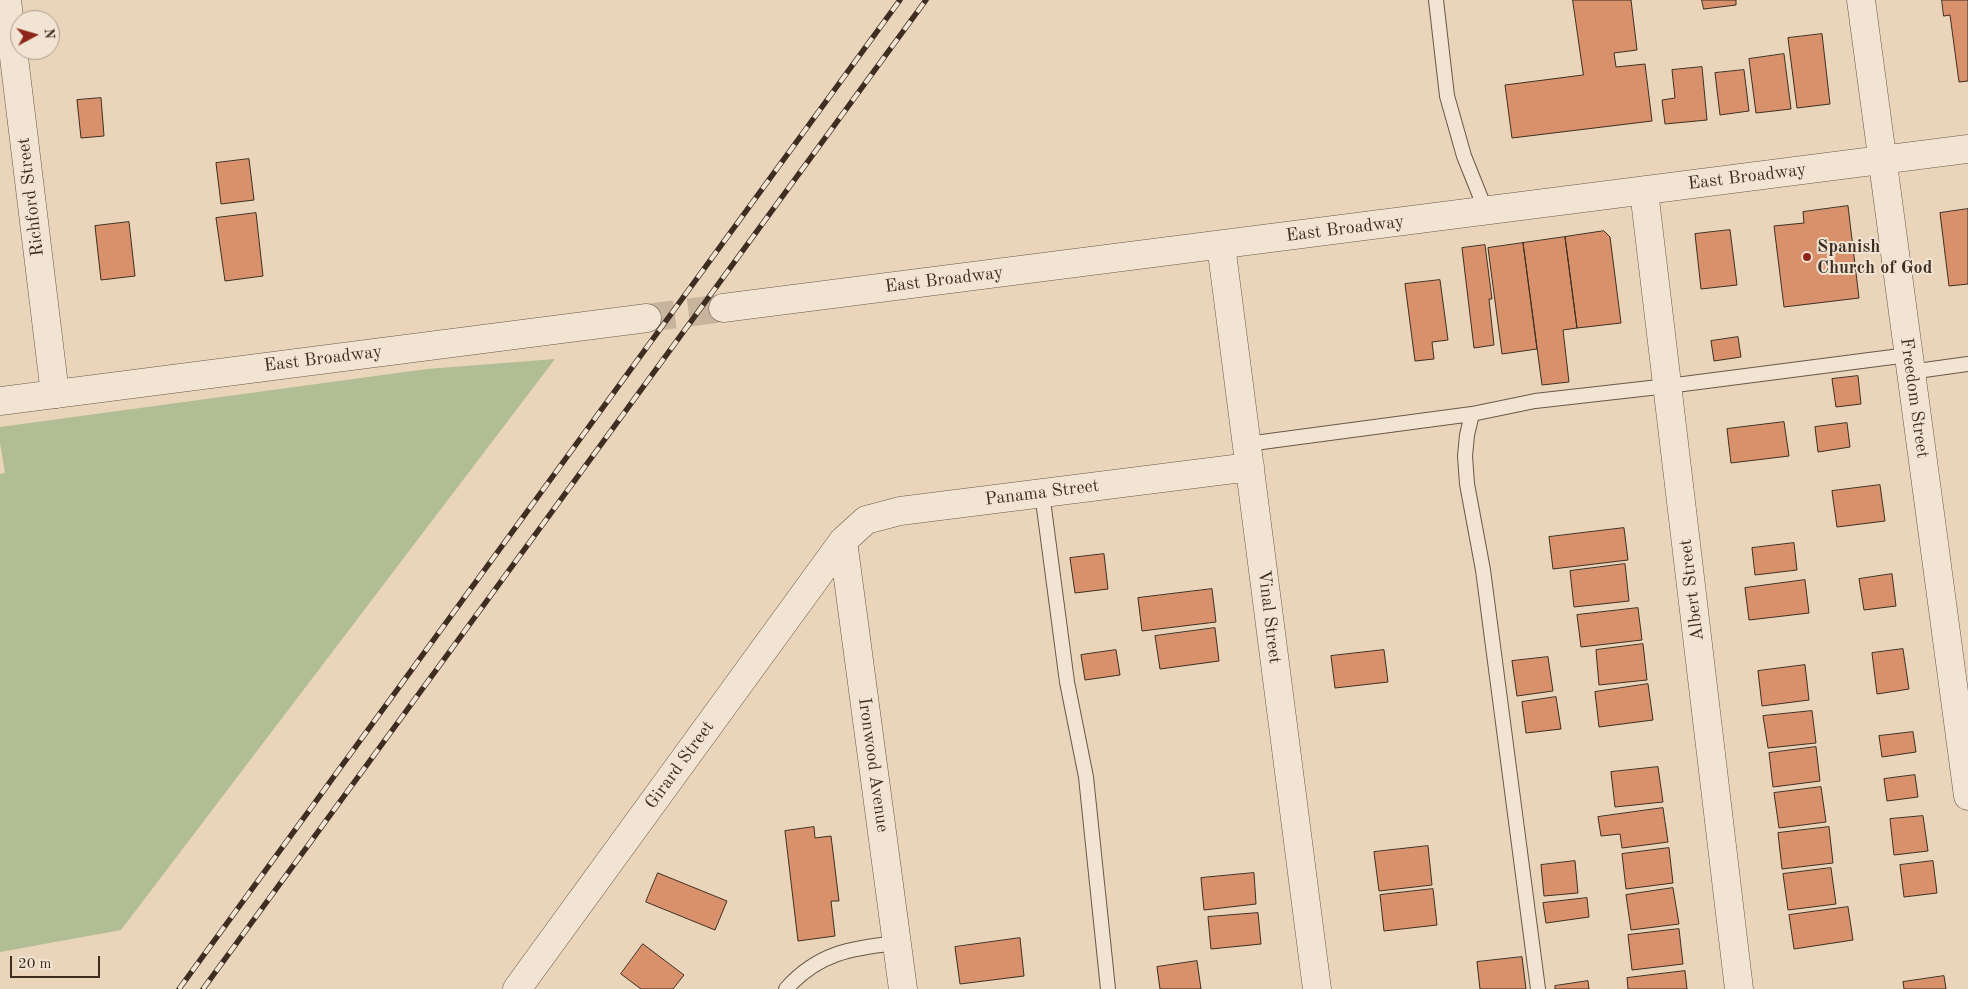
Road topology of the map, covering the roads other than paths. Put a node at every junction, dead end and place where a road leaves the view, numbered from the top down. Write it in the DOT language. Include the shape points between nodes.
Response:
graph roads {
  1 [pos="7,0"];
  2 [pos="1436,0"];
  3 [pos="1861,0"];
  4 [pos="1968,149"];
  5 [pos="1882,160"];
  6 [pos="1644,191"];
  7 [pos="1486,211"];
  8 [pos="1221,244"];
  9 [pos="723,308"];
  10 [pos="647,318"];
  11 [pos="1909,363"];
  12 [pos="1968,364"];
  13 [pos="1668,386"];
  14 [pos="55,394"];
  15 [pos="0,400"];
  16 [pos="1472,414"];
  17 [pos="1249,456"];
  18 [pos="1042,493"];
  19 [pos="843,541"];
  20 [pos="1968,796"];
  21 [pos="897,943"];
  22 [pos="517,989"];
  23 [pos="786,989"];
  24 [pos="903,989"];
  25 [pos="1108,989"];
  26 [pos="1317,989"];
  27 [pos="1538,989"];
  28 [pos="1739,989"];
  1 -- 14 [label="street, Richford Street"];
  2 -- 7 [label="lane" via="1447,96 1464,156"];
  3 -- 5 [label="street, Freedom Street"];
  4 -- 5 [label="street, East Broadway"];
  5 -- 6 [label="street, East Broadway"];
  5 -- 11 [label="street, Freedom Street"];
  6 -- 7 [label="street, East Broadway"];
  6 -- 13 [label="street, Albert Street"];
  7 -- 8 [label="street, East Broadway"];
  8 -- 9 [label="street, East Broadway"];
  8 -- 17 [label="street, Vinal Street"];
  10 -- 14 [label="street, East Broadway"];
  11 -- 12 [label="lane"];
  11 -- 13 [label="lane"];
  11 -- 20 [label="street, Freedom Street"];
  13 -- 16 [label="lane" via="1535,401"];
  13 -- 28 [label="street, Albert Street"];
  14 -- 15 [label="street, East Broadway"];
  16 -- 17 [label="lane"];
  16 -- 27 [label="lane" via="1466,442 1467,484 1483,570"];
  17 -- 18 [label="street, Panama Street"];
  17 -- 26 [label="street, Vinal Street"];
  18 -- 19 [label="street, Panama Street" via="900,511 866,520"];
  18 -- 25 [label="lane" via="1067,682 1086,777"];
  19 -- 21 [label="street, Ironwood Avenue"];
  19 -- 22 [label="street, Girard Street"];
  21 -- 23 [label="lane" via="852,948 830,955 796,978"];
  21 -- 24 [label="street, Ironwood Avenue"];
}
